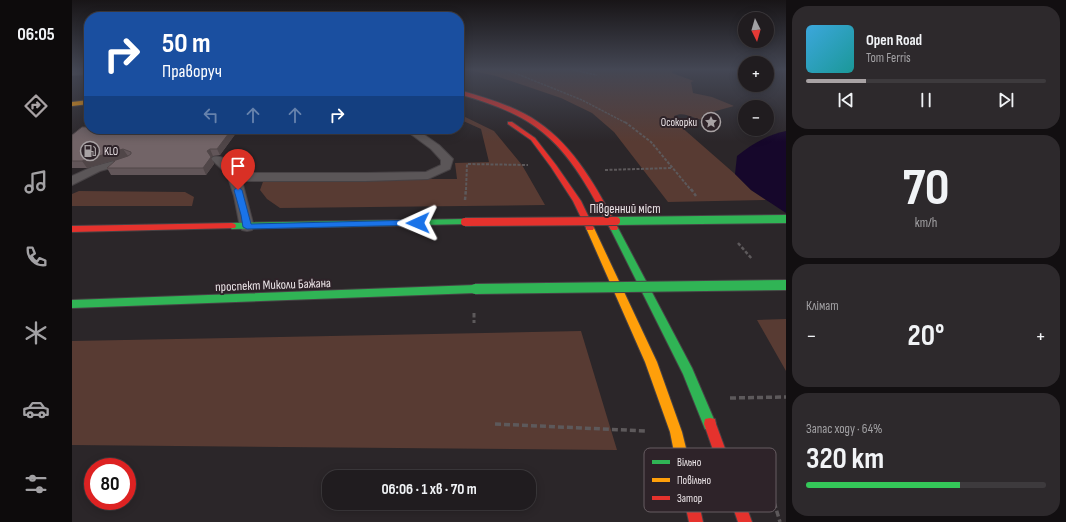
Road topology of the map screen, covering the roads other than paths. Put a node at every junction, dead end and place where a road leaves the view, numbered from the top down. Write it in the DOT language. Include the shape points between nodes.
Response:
graph roads {
  1 [pos="464,94"];
  2 [pos="84,103"];
  3 [pos="72,104"];
  4 [pos="501,119"];
  5 [pos="416,134"];
  6 [pos="217,159"];
  7 [pos="128,160"];
  8 [pos="234,177"];
  9 [pos="72,181"];
  10 [pos="786,219"];
  11 [pos="247,227"];
  12 [pos="72,229"];
  13 [pos="786,285"];
  14 [pos="72,304"];
  15 [pos="680,448"];
  16 [pos="719,448"];
  17 [pos="694,512"];
  18 [pos="742,512"];
  19 [pos="696,522"];
  20 [pos="746,522"];
  1 -- 16 [label="highway" via="495,103 523,116 545,130 562,146 598,196 688,372"];
  2 -- 3 [label="highway"];
  4 -- 15 [label="highway" via="533,139 577,201 651,362"];
  5 -- 8 [label="lane" via="447,159 446,167 428,175"];
  6 -- 8 [label="lane" via="230,168"];
  7 -- 9 [label="lane" via="96,169"];
  8 -- 11 [label="lane"];
  10 -- 11 [label="highway, Південний міст, bridge"];
  11 -- 12 [label="highway"];
  13 -- 14 [label="highway, проспект Миколи Бажана, bridge" via="475,289"];
  17 -- 19 [label="highway"];
  18 -- 20 [label="highway"];
}
